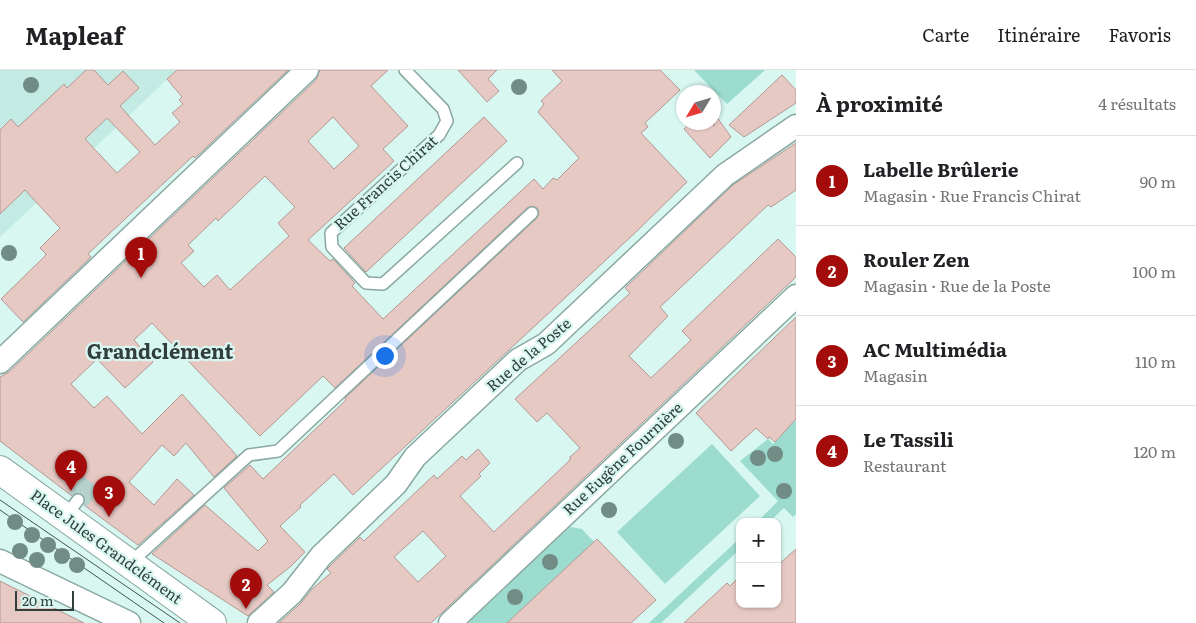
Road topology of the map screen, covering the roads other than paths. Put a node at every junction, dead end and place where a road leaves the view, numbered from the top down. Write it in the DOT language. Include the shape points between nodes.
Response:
graph roads {
  1 [pos="307,70"];
  2 [pos="405,70"];
  3 [pos="796,126"];
  4 [pos="517,162"];
  5 [pos="532,213"];
  6 [pos="796,296"];
  7 [pos="0,362"];
  8 [pos="0,470"];
  9 [pos="0,561"];
  10 [pos="130,563"];
  11 [pos="99,616"];
  12 [pos="129,623"];
  13 [pos="212,623"];
  14 [pos="259,623"];
  15 [pos="450,623"];
  1 -- 7 [label="street"];
  2 -- 4 [label="lane, Rue Francis Chirat" via="444,109 447,121 439,134 330,233 332,247 366,283 383,284"];
  3 -- 14 [label="street, Rue de la Poste" via="726,175 546,344 518,360 415,456 396,484 321,556 292,593"];
  5 -- 10 [label="lane" via="278,451 249,455"];
  6 -- 15 [label="street, Rue Eugène Fournière"];
  8 -- 10 [label="main road, Place Jules Grandclément" via="71,509"];
  9 -- 11 [label="street"];
  10 -- 13 [label="main road, Place Jules Grandclément"];
  11 -- 12 [label="street"];
}
